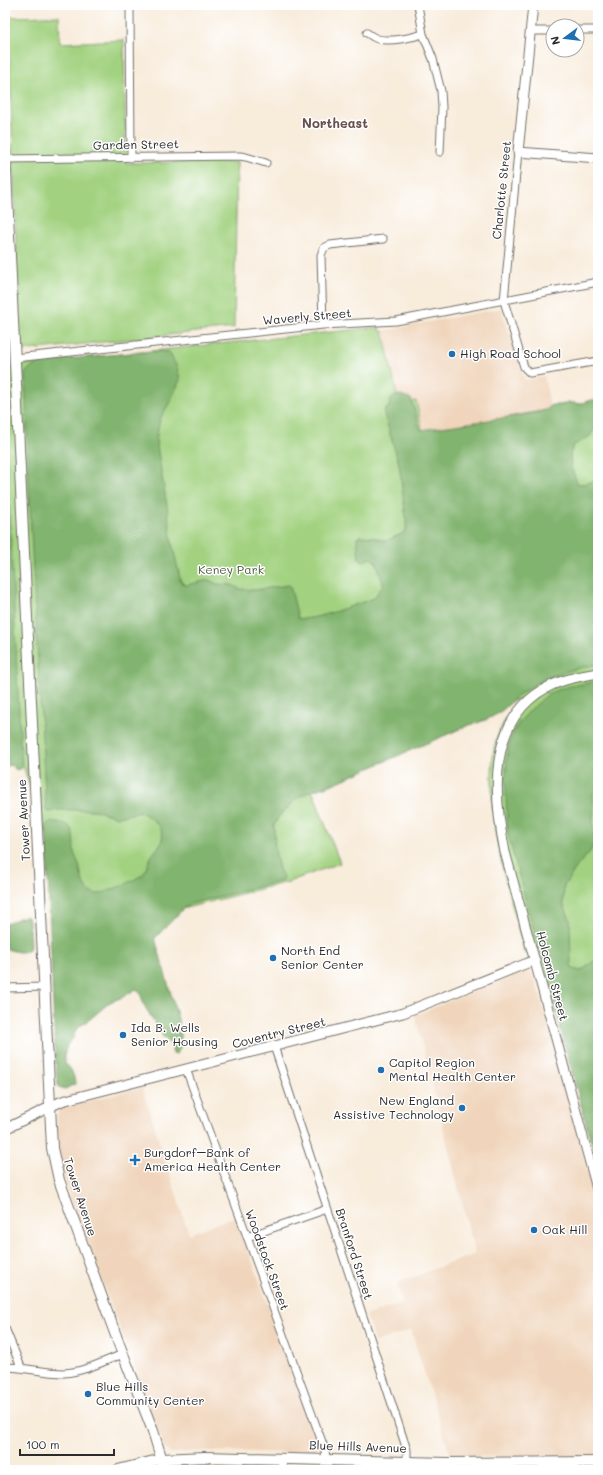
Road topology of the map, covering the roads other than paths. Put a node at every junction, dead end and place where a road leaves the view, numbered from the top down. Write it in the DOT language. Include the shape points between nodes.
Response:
graph roads {
  1 [pos="130,5"];
  2 [pos="418,5"];
  3 [pos="533,5"];
  4 [pos="585,30"];
  5 [pos="598,30"];
  6 [pos="530,31"];
  7 [pos="545,31"];
  8 [pos="367,33"];
  9 [pos="423,34"];
  10 [pos="5,150"];
  11 [pos="440,152"];
  12 [pos="518,152"];
  13 [pos="131,158"];
  14 [pos="598,158"];
  15 [pos="6,159"];
  16 [pos="266,163"];
  17 [pos="383,239"];
  18 [pos="598,282"];
  19 [pos="504,301"];
  20 [pos="323,325"];
  21 [pos="15,358"];
  22 [pos="598,361"];
  23 [pos="598,673"];
  24 [pos="535,960"];
  25 [pos="45,987"];
  26 [pos="5,988"];
  27 [pos="274,1046"];
  28 [pos="186,1069"];
  29 [pos="50,1106"];
  30 [pos="5,1129"];
  31 [pos="598,1192"];
  32 [pos="327,1209"];
  33 [pos="247,1237"];
  34 [pos="5,1328"];
  35 [pos="123,1354"];
  36 [pos="5,1367"];
  37 [pos="21,1367"];
  38 [pos="280,1458"];
  39 [pos="162,1459"];
  40 [pos="326,1459"];
  41 [pos="598,1462"];
  42 [pos="407,1466"];
  43 [pos="574,1466"];
  44 [pos="494,1467"];
  45 [pos="118,1470"];
  46 [pos="165,1470"];
  47 [pos="284,1470"];
  1 -- 13 [label="street"];
  2 -- 9 [label="street"];
  3 -- 6 [label="street, Charlotte Street"];
  4 -- 5 [label="street"];
  6 -- 7 [label="street"];
  6 -- 12 [label="street, Charlotte Street"];
  8 -- 9 [label="street" via="378,39 387,40"];
  9 -- 11 [label="street" via="433,59 441,91"];
  10 -- 15 [label="main road, Tower Avenue"];
  12 -- 14 [label="street"];
  12 -- 19 [label="street, Charlotte Street"];
  13 -- 15 [label="street, Garden Street"];
  13 -- 16 [label="street, Garden Street" via="246,156"];
  15 -- 21 [label="main road, Tower Avenue"];
  17 -- 20 [label="street" via="330,244 324,248"];
  18 -- 19 [label="street, Waverly Street"];
  19 -- 20 [label="street, Waverly Street" via="396,322"];
  19 -- 22 [label="street, Charlotte Street" via="524,367 530,373"];
  20 -- 21 [label="street, Waverly Street"];
  21 -- 25 [label="main road, Tower Avenue"];
  23 -- 24 [label="street, Holcomb Street" via="563,681 534,696 515,716 505,735 499,763 498,793 502,836"];
  24 -- 27 [label="street, Coventry Street" via="403,1013"];
  24 -- 31 [label="street, Holcomb Street"];
  25 -- 26 [label="street"];
  25 -- 29 [label="main road, Tower Avenue"];
  27 -- 28 [label="street, Coventry Street"];
  27 -- 32 [label="street, Branford Street"];
  28 -- 29 [label="street, Coventry Street"];
  28 -- 33 [label="street, Woodstock Street"];
  29 -- 30 [label="street, Coventry Street"];
  29 -- 35 [label="main road, Tower Avenue" via="52,1148 59,1180"];
  32 -- 33 [label="street"];
  32 -- 42 [label="street, Branford Street" via="407,1450"];
  33 -- 40 [label="street, Woodstock Street" via="325,1450"];
  34 -- 37 [label="street"];
  35 -- 37 [label="street" via="73,1372"];
  35 -- 39 [label="main road, Tower Avenue"];
  36 -- 37 [label="street"];
  38 -- 39 [label="main road, Blue Hills Avenue"];
  38 -- 40 [label="main road, Blue Hills Avenue"];
  38 -- 47 [label="street"];
  39 -- 45 [label="main road, Blue Hills Avenue"];
  39 -- 46 [label="main road, Tower Avenue"];
  40 -- 42 [label="main road, Blue Hills Avenue"];
  41 -- 43 [label="main road, Blue Hills Avenue"];
  42 -- 44 [label="main road, Blue Hills Avenue"];
  43 -- 44 [label="main road, Blue Hills Avenue"];
}
